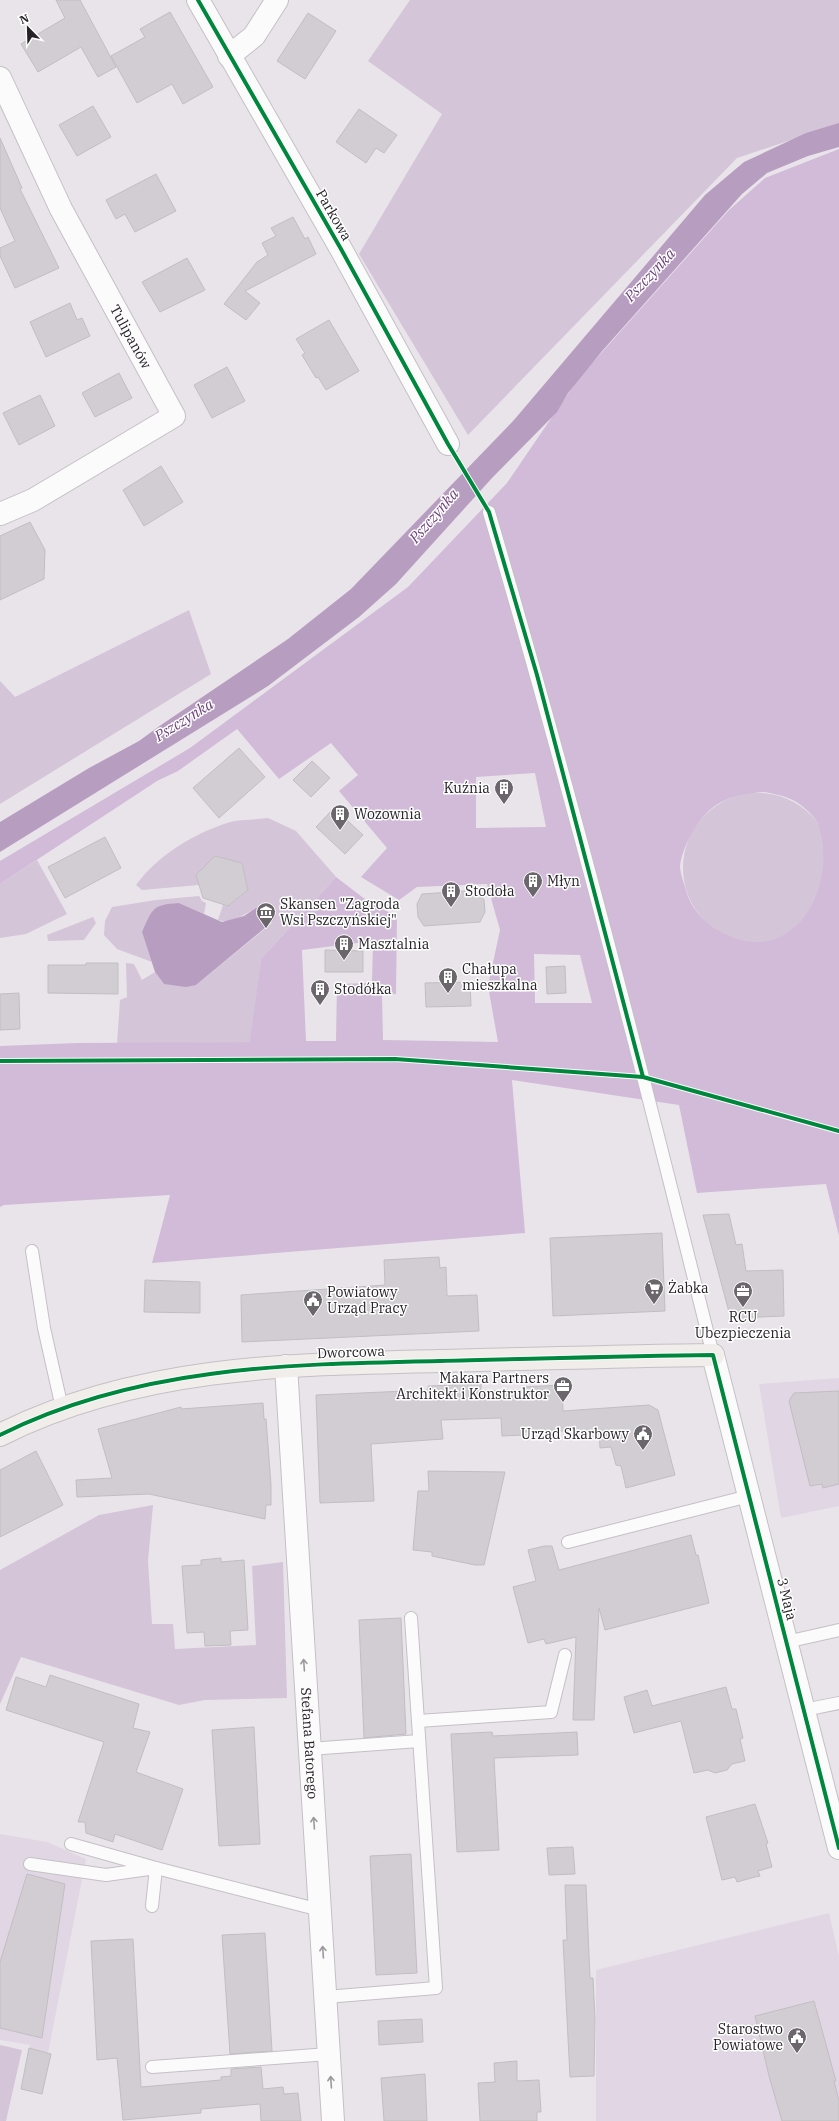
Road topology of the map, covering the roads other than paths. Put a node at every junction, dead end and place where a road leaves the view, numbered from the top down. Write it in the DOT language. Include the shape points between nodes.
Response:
graph roads {
  1 [pos="198,0"];
  2 [pos="277,0"];
  3 [pos="229,56"];
  4 [pos="0,78"];
  5 [pos="448,444"];
  6 [pos="489,512"];
  7 [pos="0,514"];
  8 [pos="32,1251"];
  9 [pos="713,1355"];
  10 [pos="286,1366"];
  11 [pos="62,1408"];
  12 [pos="0,1435"];
  13 [pos="749,1496"];
  14 [pos="568,1542"];
  15 [pos="411,1618"];
  16 [pos="839,1630"];
  17 [pos="786,1642"];
  18 [pos="565,1655"];
  19 [pos="839,1702"];
  20 [pos="804,1710"];
  21 [pos="418,1721"];
  22 [pos="419,1741"];
  23 [pos="309,1749"];
  24 [pos="71,1844"];
  25 [pos="839,1848"];
  26 [pos="30,1864"];
  27 [pos="156,1868"];
  28 [pos="152,1906"];
  29 [pos="320,1910"];
  30 [pos="326,1997"];
  31 [pos="329,2054"];
  32 [pos="152,2067"];
  33 [pos="333,2121"];
  1 -- 3 [label="street, Parkowa"];
  2 -- 3 [label="street" via="254,36"];
  3 -- 5 [label="street, Parkowa" via="341,249"];
  4 -- 7 [label="street, Tulipanów" via="61,209 174,416 33,500"];
  6 -- 9 [label="lane" via="543,697 644,1077"];
  8 -- 11 [label="lane" via="44,1328"];
  9 -- 10 [label="street, Dworcowa"];
  9 -- 13 [label="street, 3 Maja"];
  10 -- 11 [label="street, Dworcowa" via="171,1379"];
  23 -- 10 [label="street, Stefana Batorego, one-way"];
  11 -- 12 [label="street, Dworcowa"];
  13 -- 14 [label="lane"];
  13 -- 17 [label="street, 3 Maja"];
  15 -- 21 [label="lane"];
  16 -- 17 [label="lane"];
  17 -- 20 [label="street, 3 Maja"];
  18 -- 21 [label="lane" via="551,1712"];
  19 -- 20 [label="lane"];
  20 -- 25 [label="street, 3 Maja"];
  21 -- 22 [label="lane"];
  22 -- 23 [label="lane"];
  22 -- 30 [label="lane" via="436,1988"];
  29 -- 23 [label="street, Stefana Batorego, one-way"];
  24 -- 27 [label="lane"];
  26 -- 27 [label="lane" via="106,1875"];
  27 -- 28 [label="lane"];
  27 -- 29 [label="lane"];
  30 -- 29 [label="street, Stefana Batorego, one-way"];
  30 -- 31 [label="street, Stefana Batorego"];
  31 -- 32 [label="lane"];
  33 -- 31 [label="street, Stefana Batorego, one-way"];
}
